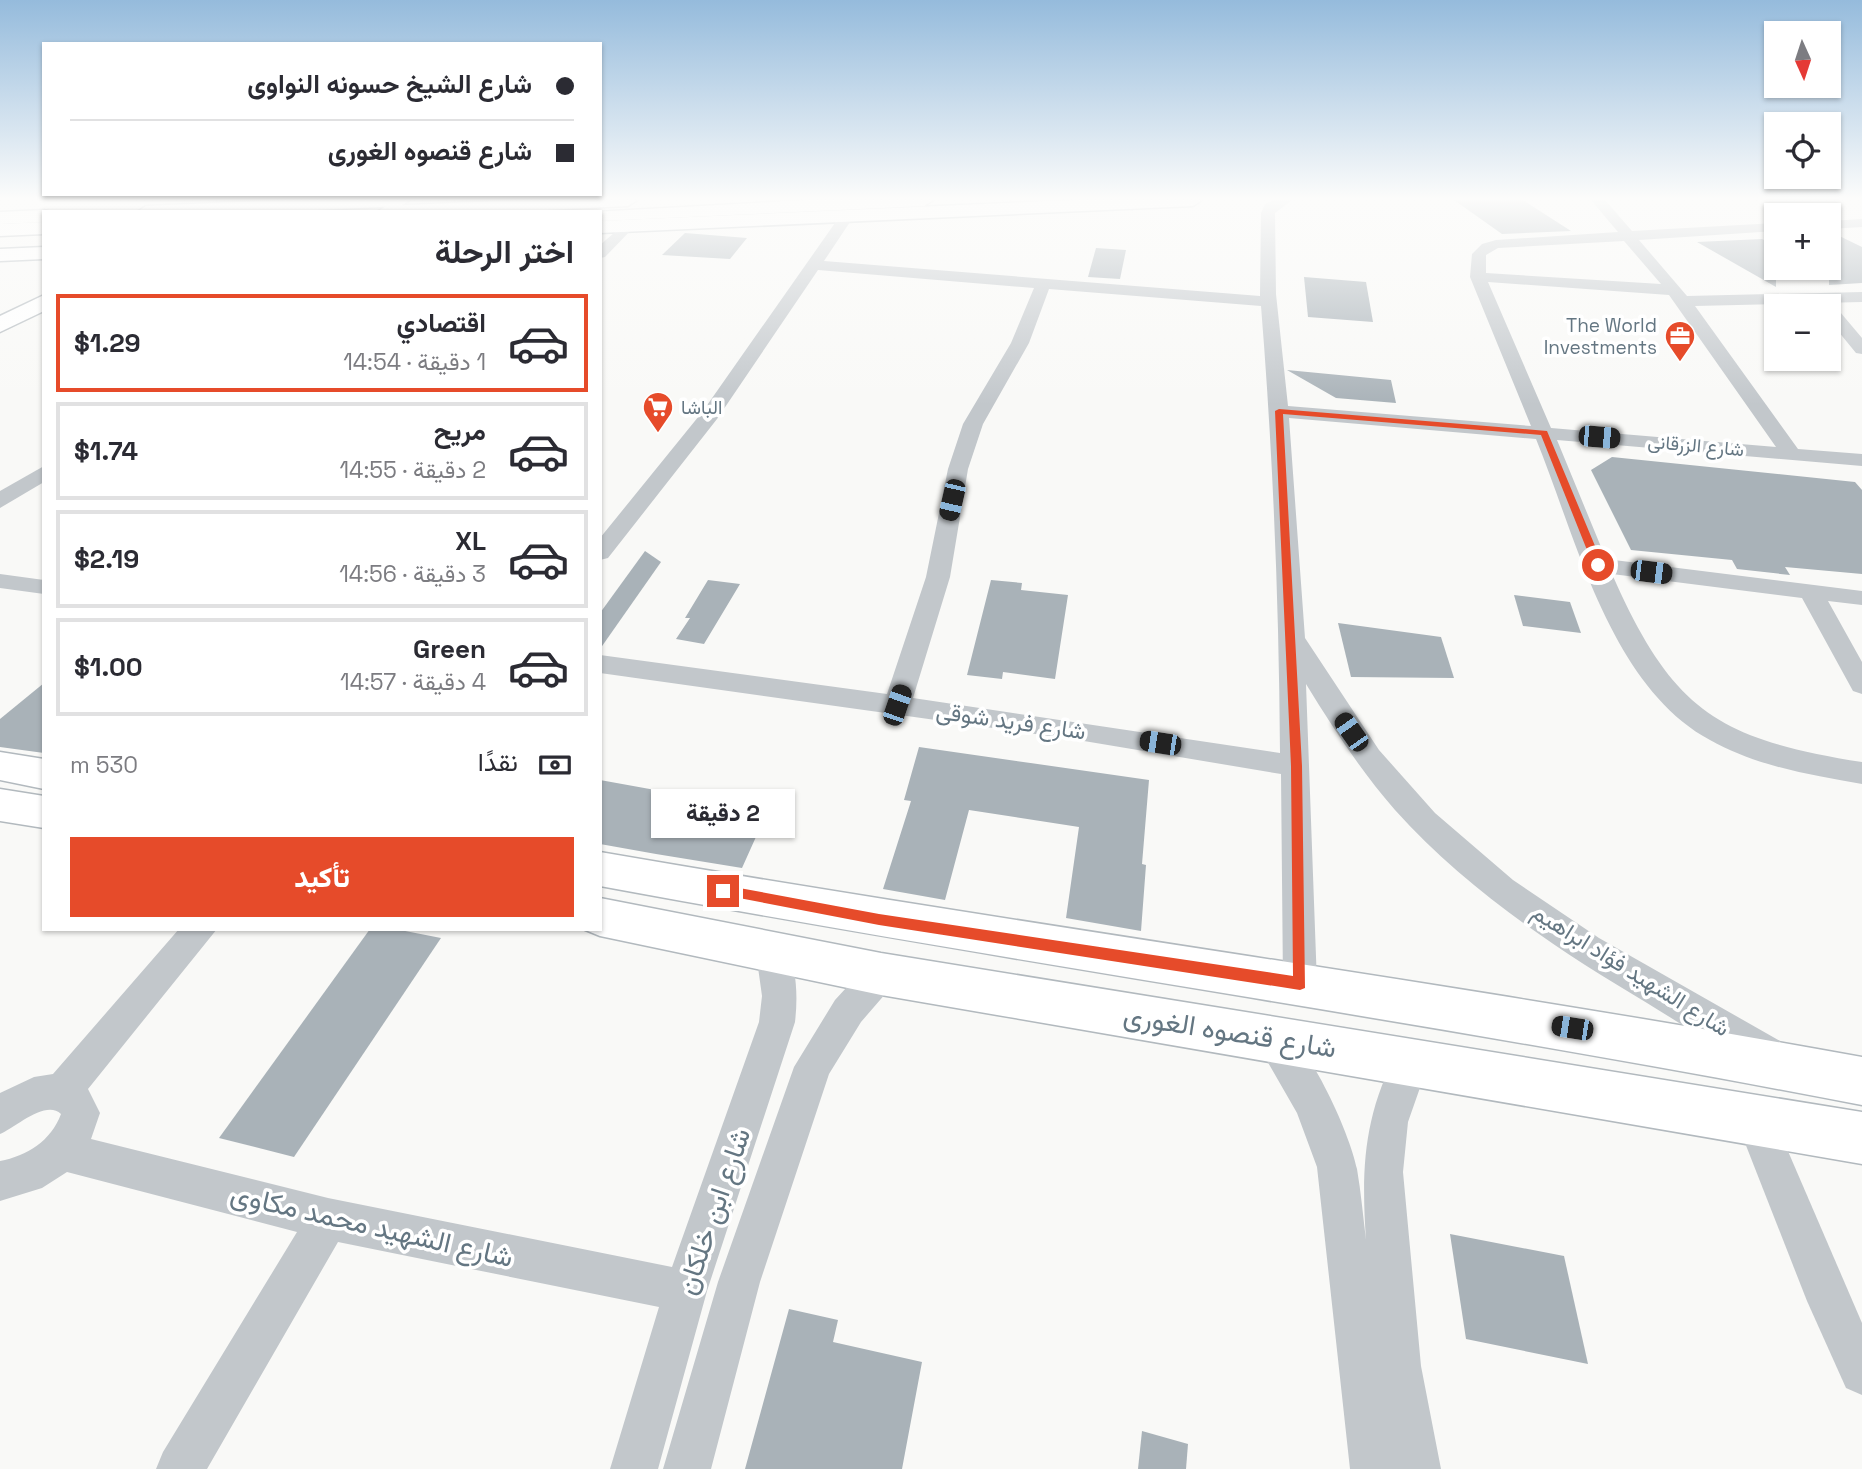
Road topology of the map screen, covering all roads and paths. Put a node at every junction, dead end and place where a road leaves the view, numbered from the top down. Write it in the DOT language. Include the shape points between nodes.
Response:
graph roads {
  1 [pos="813,269"];
  2 [pos="858,269"];
  3 [pos="1269,269"];
  4 [pos="1478,269"];
  5 [pos="1656,269"];
  6 [pos="1478,277"];
  7 [pos="1043,284"];
  8 [pos="1678,295"];
  9 [pos="42,297"];
  10 [pos="1862,297"];
  11 [pos="1764,301"];
  12 [pos="1269,302"];
  13 [pos="1841,302"];
  14 [pos="42,303"];
  15 [pos="0,318"];
  16 [pos="1841,324"];
  17 [pos="0,325"];
  18 [pos="1862,349"];
  19 [pos="1279,411"];
  20 [pos="1544,433"];
  21 [pos="1791,453"];
  22 [pos="1862,460"];
  23 [pos="42,473"];
  24 [pos="0,501"];
  25 [pos="602,550"];
  26 [pos="1598,565"];
  27 [pos="0,581"];
  28 [pos="42,587"];
  29 [pos="1811,593"];
  30 [pos="1862,598"];
  31 [pos="1292,637"];
  32 [pos="602,664"];
  33 [pos="1862,685"];
  34 [pos="897,705"];
  35 [pos="0,766"];
  36 [pos="1297,766"];
  37 [pos="1862,773"];
  38 [pos="42,774"];
  39 [pos="0,805"];
  40 [pos="42,812"];
  41 [pos="602,869"];
  42 [pos="602,916"];
  43 [pos="198,931"];
  44 [pos="773,953"];
  45 [pos="881,974"];
  46 [pos="1300,984"];
  47 [pos="1272,1038"];
  48 [pos="1411,1062"];
  49 [pos="1793,1068"];
  50 [pos="1862,1080"];
  51 [pos="62,1092"];
  52 [pos="0,1115"];
  53 [pos="1755,1120"];
  54 [pos="1862,1138"];
  55 [pos="61,1151"];
  56 [pos="0,1181"];
  57 [pos="717,1198"];
  58 [pos="762,1209"];
  59 [pos="328,1219"];
  60 [pos="685,1291"];
  61 [pos="1862,1372"];
  62 [pos="180,1469"];
  63 [pos="634,1469"];
  64 [pos="687,1469"];
  65 [pos="1374,1469"];
  66 [pos="1417,1469"];
  1 -- 25 [label="street" via="710,415"];
  2 -- 7 [label="street"];
  3 -- 12 [label="street, شارع الشهيد فؤاد ابراهيم"];
  4 -- 6 [label="street"];
  5 -- 8 [label="street"];
  6 -- 8 [label="street"];
  6 -- 20 [label="street"];
  7 -- 12 [label="street"];
  7 -- 34 [label="street" via="1020,343 973,424 958,469 938,577"];
  8 -- 11 [label="street"];
  8 -- 21 [label="street"];
  9 -- 15 [label="street"];
  10 -- 13 [label="street"];
  12 -- 19 [label="street, شارع الشهيد فؤاد ابراهيم"];
  14 -- 17 [label="street"];
  16 -- 18 [label="street"];
  19 -- 20 [label="street, شارع الزرقانى"];
  19 -- 31 [label="street, شارع الشهيد فؤاد ابراهيم"];
  20 -- 21 [label="street, شارع الزرقانى"];
  20 -- 26 [label="street"];
  21 -- 22 [label="street, شارع الزرقانى"];
  23 -- 24 [label="street"];
  26 -- 29 [label="street"];
  26 -- 37 [label="street" via="1636,646 1663,688 1687,712 1758,752"];
  27 -- 28 [label="street"];
  29 -- 30 [label="street"];
  29 -- 33 [label="street"];
  31 -- 36 [label="street, شارع الشهيد فؤاد ابراهيم"];
  31 -- 49 [label="street, شارع الشهيد فؤاد ابراهيم" via="1325,695 1379,770 1458,852 1597,954"];
  32 -- 34 [label="street, شارع فريد شوقى"];
  34 -- 36 [label="street, شارع فريد شوقى"];
  35 -- 38 [label="street"];
  36 -- 46 [label="street, شارع الشهيد فؤاد ابراهيم"];
  39 -- 40 [label="street"];
  41 -- 46 [label="street" via="879,919"];
  42 -- 44 [label="street, شارع قنصوه الغورى"];
  43 -- 51 [label="street"];
  44 -- 45 [label="street, شارع قنصوه الغورى"];
  44 -- 57 [label="street, شارع ابن خلكان" via="780,996 777,1022"];
  45 -- 47 [label="street, شارع قنصوه الغورى"];
  45 -- 58 [label="street, شارع ابن خلكان" via="848,1011 813,1067"];
  46 -- 49 [label="street"];
  47 -- 48 [label="street, شارع قنصوه الغورى"];
  47 -- 65 [label="street" via="1326,1131 1337,1167"];
  48 -- 53 [label="street, شارع قنصوه الغورى"];
  48 -- 66 [label="street" via="1389,1120 1383,1160 1394,1331 1405,1423"];
  49 -- 50 [label="street"];
  51 -- 52 [label="street" via="33,1096"];
  51 -- 55 [label="street" via="72,1096 81,1112 72,1138"];
  53 -- 54 [label="street, شارع قنصوه الغورى"];
  53 -- 61 [label="street"];
  55 -- 56 [label="street" via="30,1173"];
  55 -- 59 [label="street, شارع الشهيد محمد مكاوى"];
  57 -- 58 [label="street"];
  57 -- 60 [label="street, شارع ابن خلكان"];
  58 -- 64 [label="street, شارع ابن خلكان"];
  59 -- 60 [label="street, شارع الشهيد محمد مكاوى"];
  59 -- 62 [label="street"];
  60 -- 63 [label="street, شارع ابن خلكان"];
}
